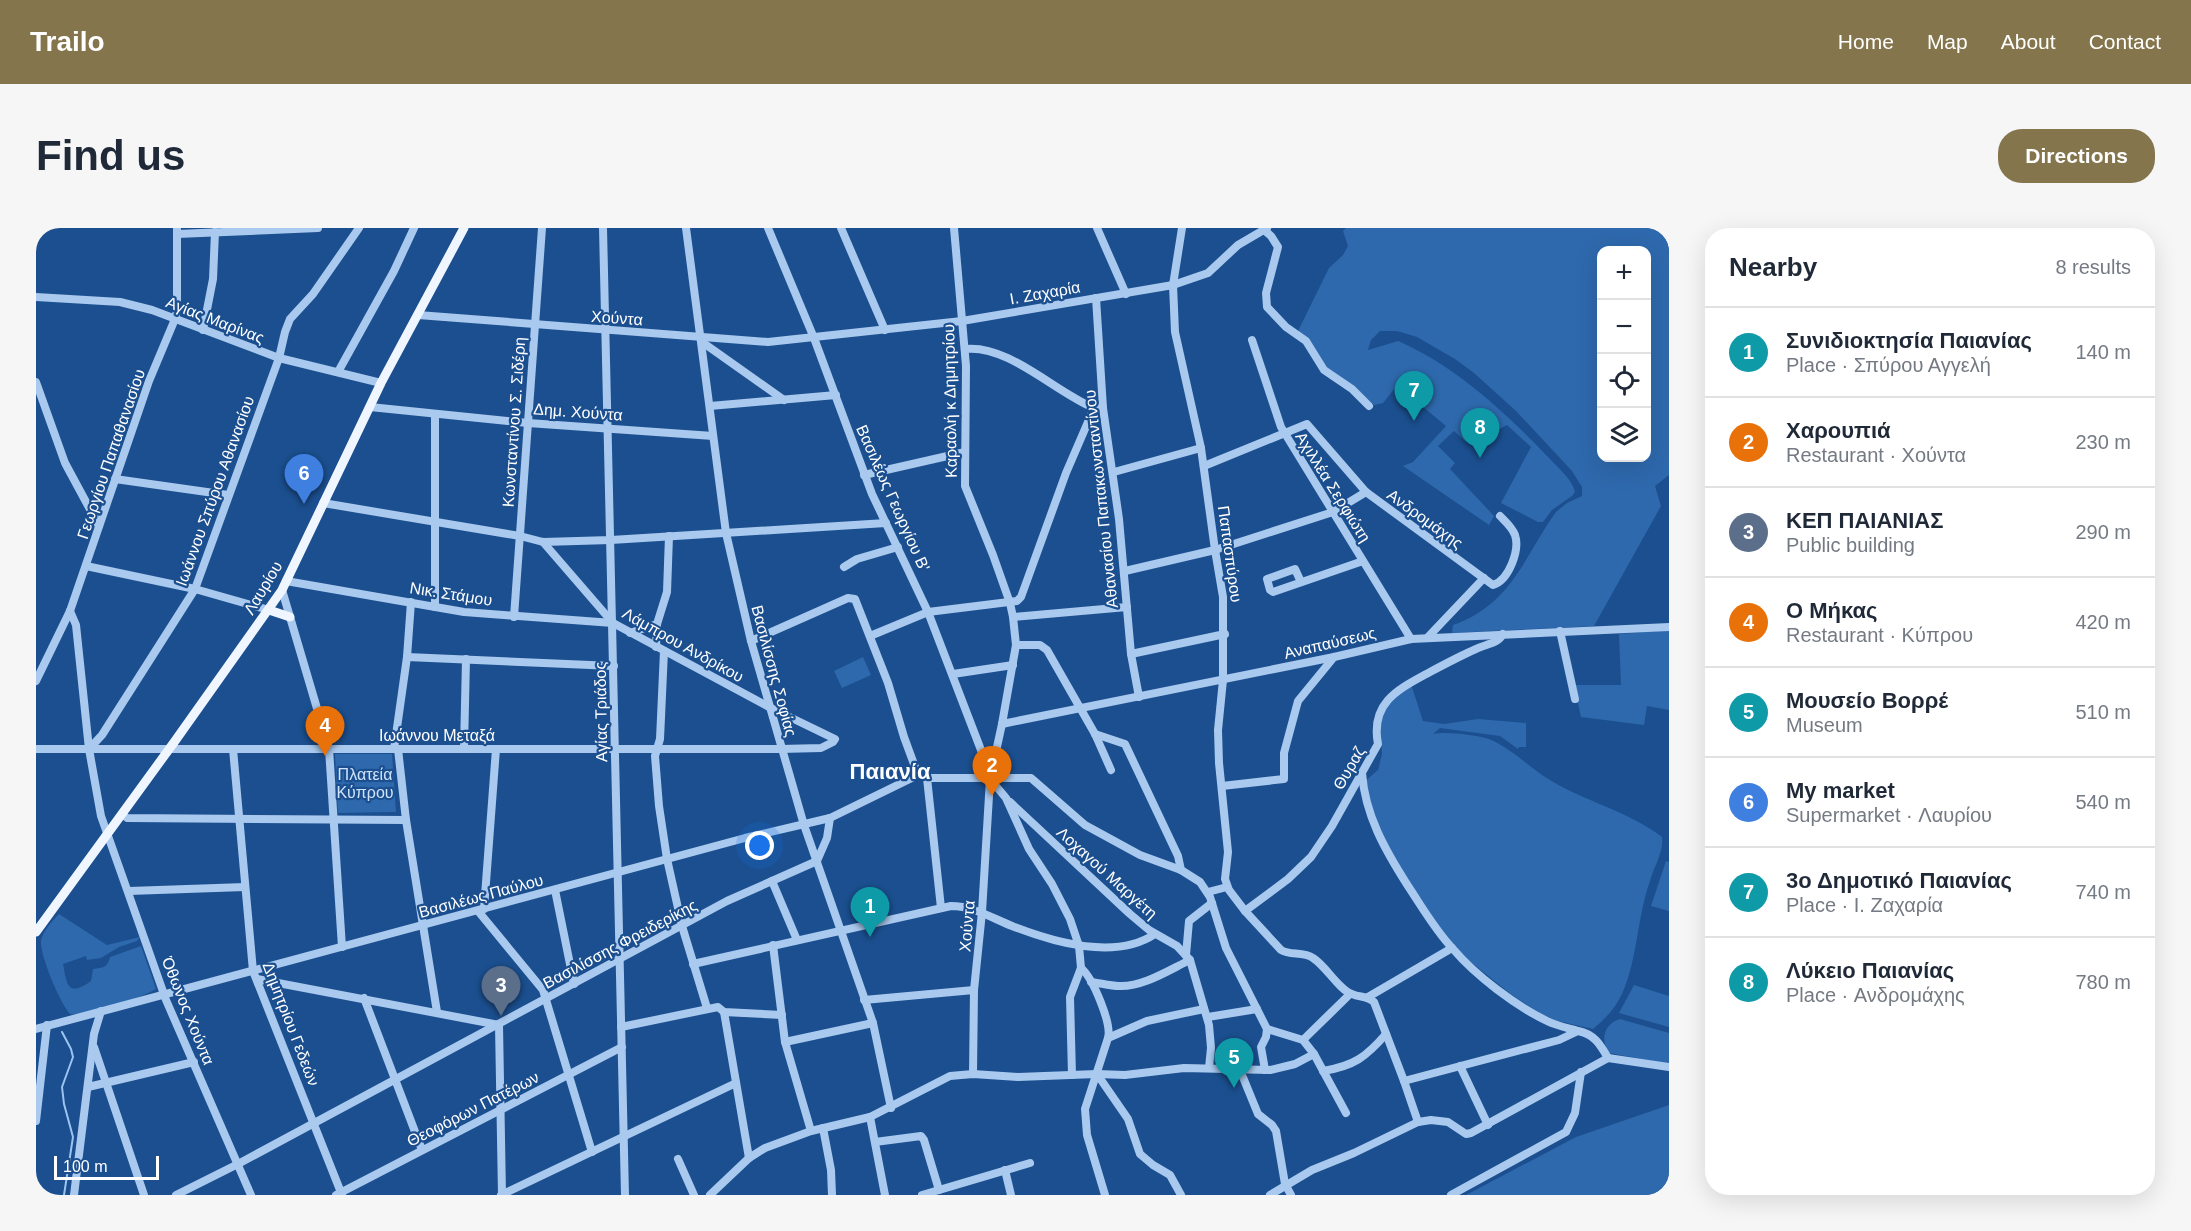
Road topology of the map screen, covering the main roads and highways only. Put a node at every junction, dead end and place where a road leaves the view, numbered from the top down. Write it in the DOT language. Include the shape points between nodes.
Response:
graph roads {
  1 [pos="464,228"];
  2 [pos="269,610"];
  3 [pos="290,617"];
  4 [pos="36,932"];
  1 -- 2 [label="main road, Λαυρίου" via="381,383"];
  2 -- 3 [label="main road"];
  2 -- 4 [label="main road, Λαυρίου"];
}
